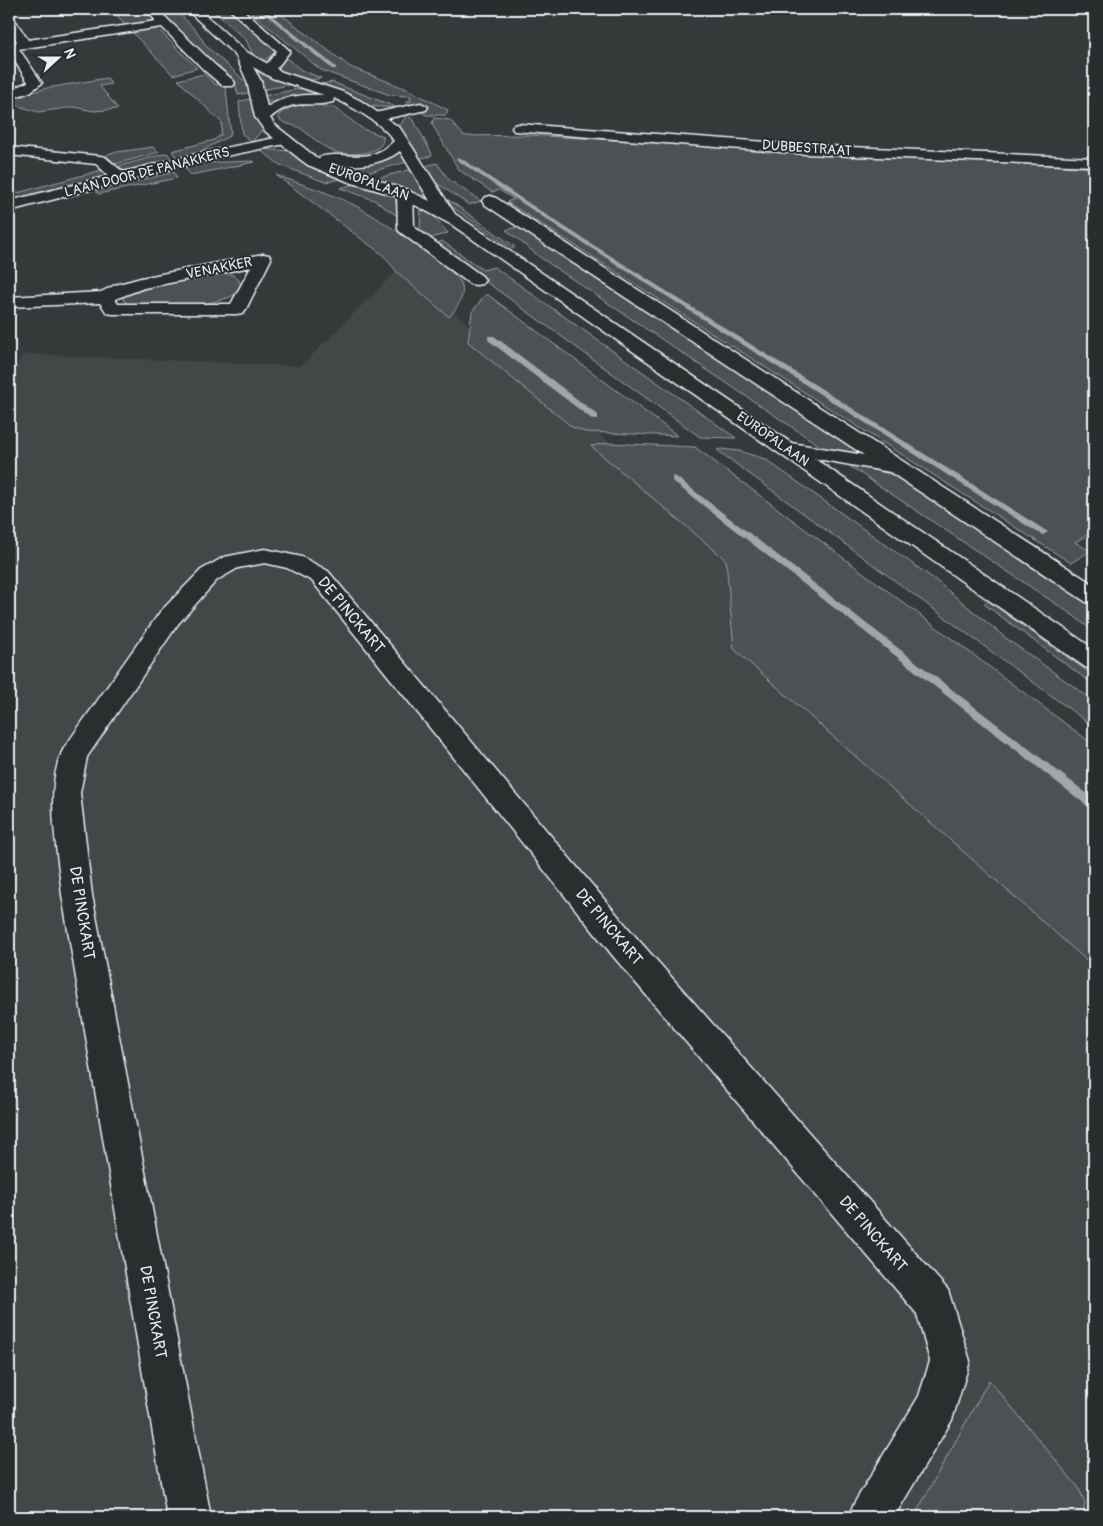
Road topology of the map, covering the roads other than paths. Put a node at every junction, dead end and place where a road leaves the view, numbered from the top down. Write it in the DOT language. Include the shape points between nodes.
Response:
graph roads {
  1 [pos="151,9"];
  2 [pos="192,9"];
  3 [pos="235,9"];
  4 [pos="9,19"];
  5 [pos="164,23"];
  6 [pos="15,47"];
  7 [pos="241,54"];
  8 [pos="268,70"];
  9 [pos="228,83"];
  10 [pos="9,95"];
  11 [pos="348,100"];
  12 [pos="421,107"];
  13 [pos="262,117"];
  14 [pos="375,117"];
  15 [pos="519,128"];
  16 [pos="285,140"];
  17 [pos="402,142"];
  18 [pos="9,151"];
  19 [pos="306,157"];
  20 [pos="1094,162"];
  21 [pos="120,178"];
  22 [pos="405,194"];
  23 [pos="490,201"];
  24 [pos="9,206"];
  25 [pos="458,222"];
  26 [pos="476,280"];
  27 [pos="105,297"];
  28 [pos="9,302"];
  29 [pos="786,448"];
  30 [pos="901,468"];
  31 [pos="1094,596"];
  32 [pos="1092,660"];
  33 [pos="189,1517"];
  34 [pos="870,1517"];
  1 -- 5 [label="street"];
  2 -- 7 [label="street"];
  3 -- 8 [label="street" via="284,51"];
  4 -- 6 [label="street"];
  5 -- 6 [label="street"];
  5 -- 9 [label="street"];
  6 -- 10 [label="street" via="34,83"];
  7 -- 8 [label="street"];
  7 -- 13 [label="street" via="254,81"];
  8 -- 11 [label="street"];
  11 -- 13 [label="street" via="289,100"];
  11 -- 14 [label="street, EUROPALAAN"];
  12 -- 14 [label="street"];
  13 -- 16 [label="street, EUROPALAAN"];
  14 -- 17 [label="street, EUROPALAAN" via="395,131"];
  15 -- 20 [label="street, DUBBESTRAAT" via="975,159"];
  16 -- 19 [label="street, EUROPALAAN"];
  16 -- 21 [label="street, LAAN DOOR DE PANAKKERS" via="204,156"];
  17 -- 19 [label="street" via="391,153 366,160"];
  17 -- 25 [label="street, EUROPALAAN" via="440,205"];
  18 -- 21 [label="street" via="100,160"];
  19 -- 22 [label="street, EUROPALAAN" via="354,179"];
  21 -- 24 [label="street, LAAN DOOR DE PANAKKERS"];
  22 -- 25 [label="street, EUROPALAAN"];
  22 -- 26 [label="street" via="406,229"];
  23 -- 30 [label="street"];
  25 -- 29 [label="street, EUROPALAAN"];
  27 -- 27 [label="street, VENAKKER" via="113,309 237,309 263,259 141,283"];
  27 -- 28 [label="street, VENAKKER"];
  29 -- 30 [label="street"];
  29 -- 32 [label="street, EUROPALAAN"];
  30 -- 31 [label="street"];
  33 -- 34 [label="street, DE PINCKART" via="77,895 66,793 74,755 169,618 208,575 232,562 265,556 294,562 320,576 624,946 934,1304 950,1360 937,1405"];
}
